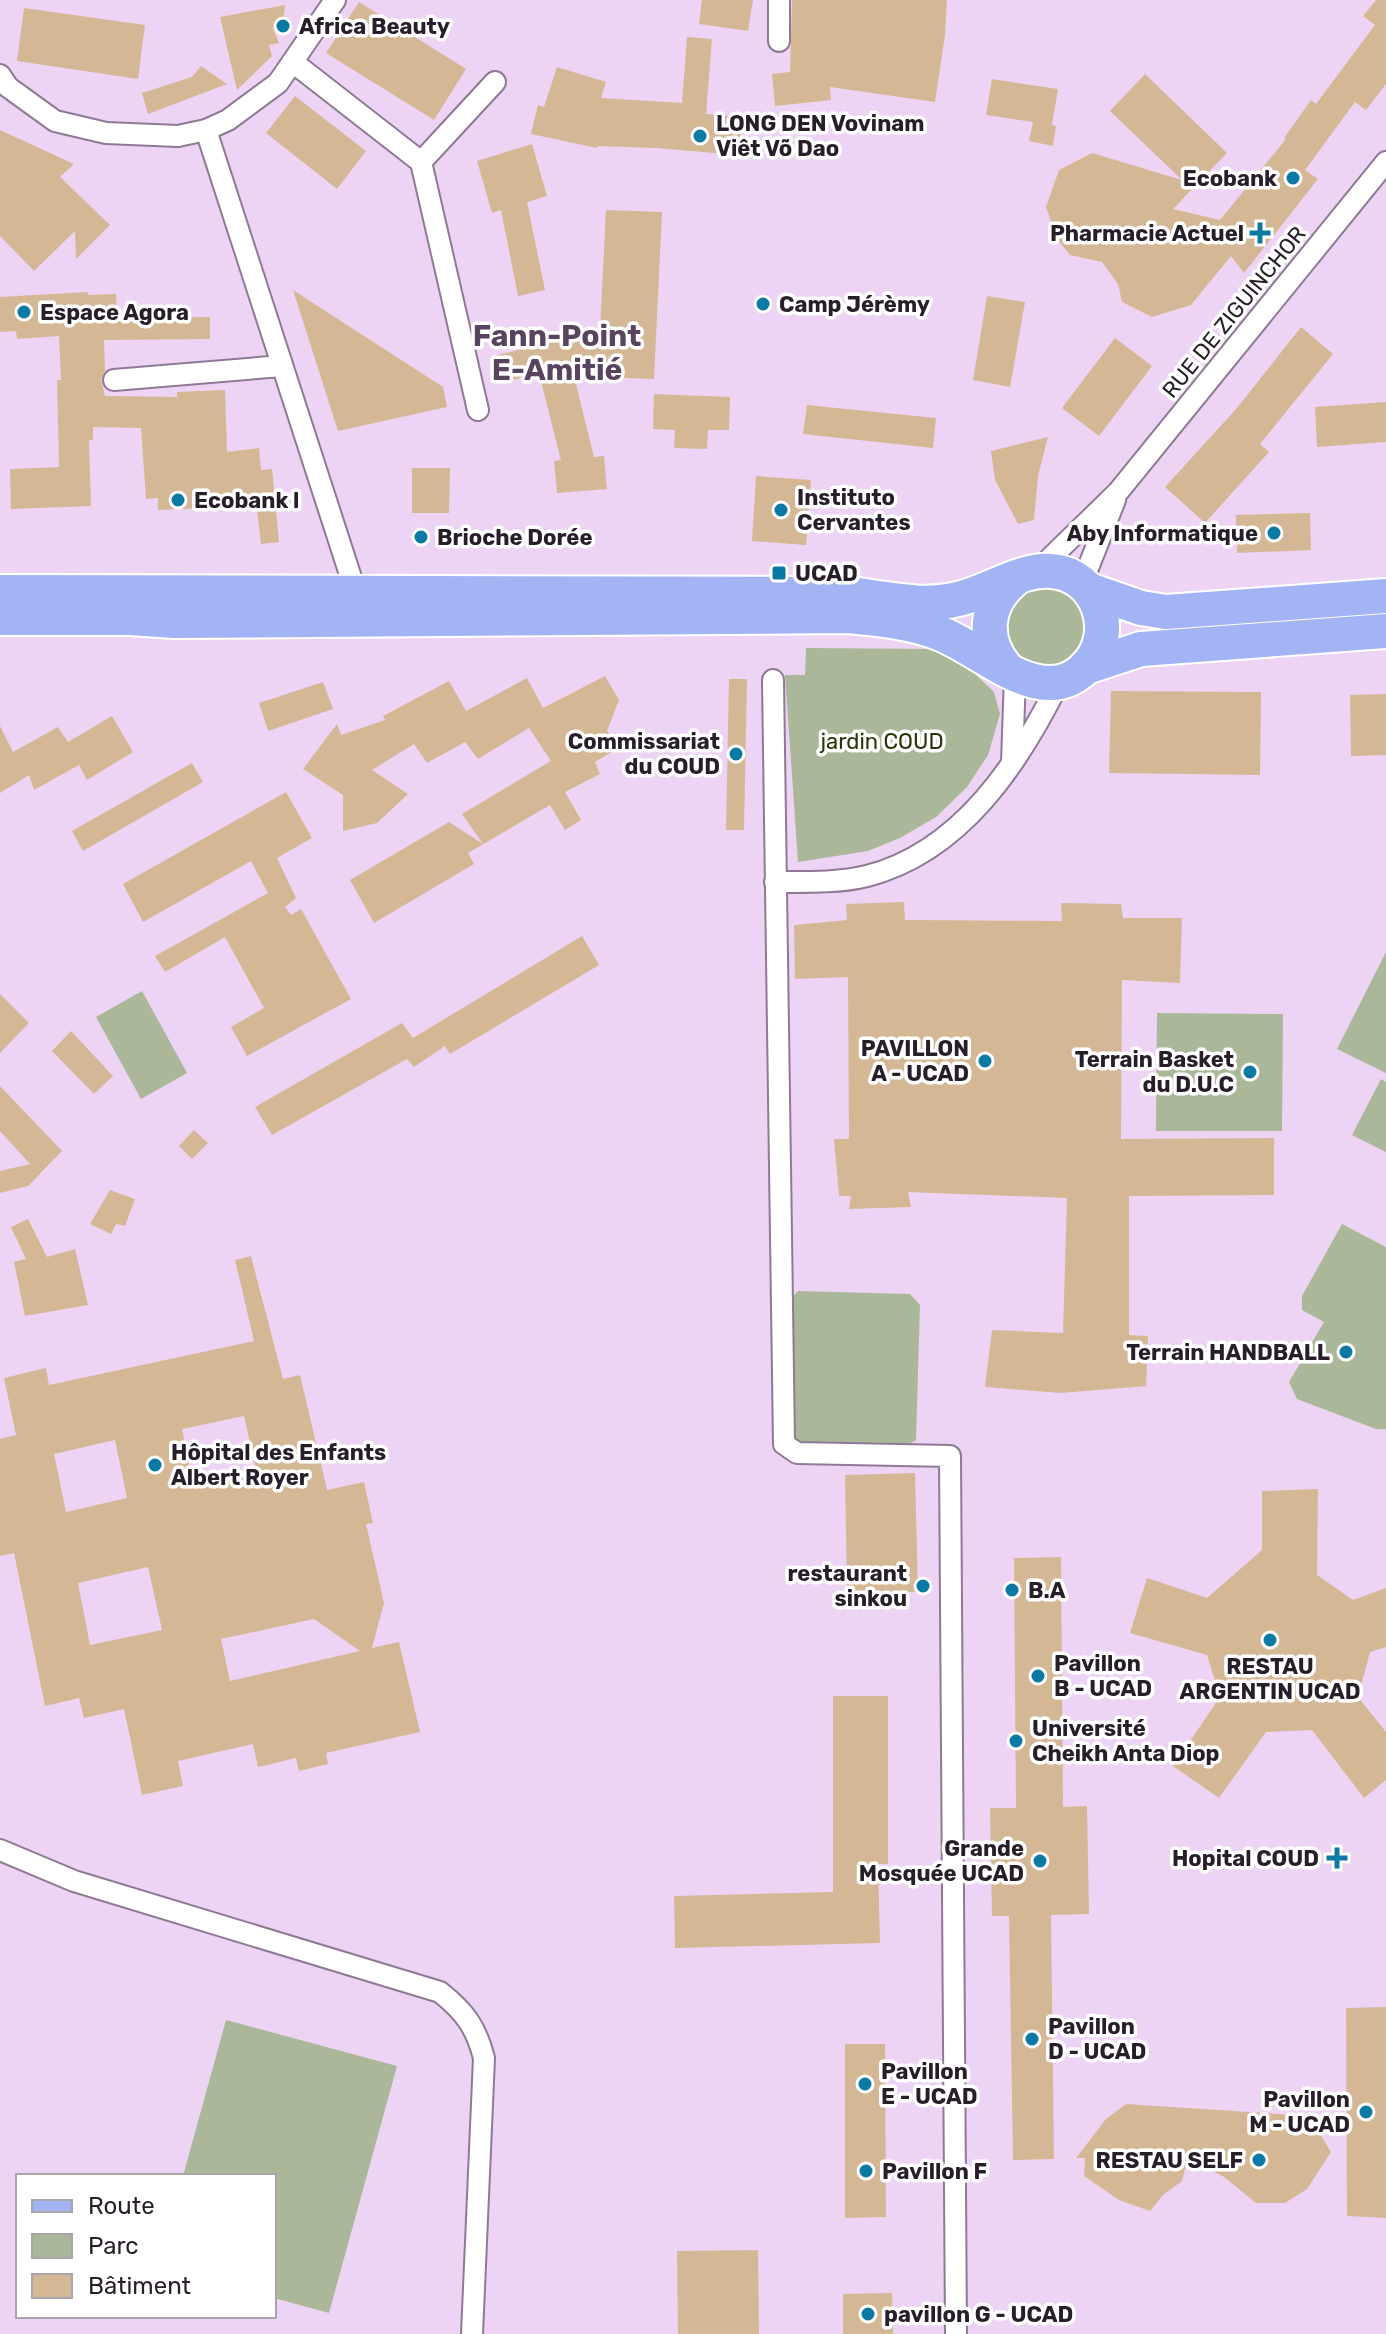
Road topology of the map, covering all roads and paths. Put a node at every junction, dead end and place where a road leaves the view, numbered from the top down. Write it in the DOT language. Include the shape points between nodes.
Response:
graph roads {
  1 [pos="335,0"];
  2 [pos="779,0"];
  3 [pos="779,41"];
  4 [pos="294,63"];
  5 [pos="0,75"];
  6 [pos="495,82"];
  7 [pos="206,130"];
  8 [pos="421,162"];
  9 [pos="1386,162"];
  10 [pos="282,366"];
  11 [pos="114,380"];
  12 [pos="478,410"];
  13 [pos="1118,492"];
  14 [pos="1026,575"];
  15 [pos="1086,587"];
  16 [pos="0,592"];
  17 [pos="356,593"];
  18 [pos="1386,596"];
  19 [pos="0,618"];
  20 [pos="1386,631"];
  21 [pos="1011,672"];
  22 [pos="1072,675"];
  23 [pos="773,680"];
  24 [pos="1012,765"];
  25 [pos="775,882"];
  26 [pos="0,1850"];
  27 [pos="472,2334"];
  28 [pos="956,2334"];
  1 -- 4 [label="street"];
  2 -- 3 [label="street"];
  4 -- 7 [label="street" via="259,99"];
  4 -- 8 [label="street"];
  5 -- 7 [label="street" via="8,87 55,121 106,133 178,136"];
  6 -- 8 [label="street"];
  7 -- 10 [label="street"];
  8 -- 12 [label="street"];
  9 -- 13 [label="street, RUE DE ZIGUINCHOR"];
  10 -- 11 [label="street"];
  10 -- 17 [label="street"];
  13 -- 14 [label="street"];
  13 -- 15 [label="street"];
  14 -- 15 [label="main road" via="1056,571"];
  14 -- 17 [label="main road" via="937,602 849,594"];
  14 -- 21 [label="main road" via="997,598 990,617 994,651"];
  15 -- 18 [label="main road" via="1166,612"];
  15 -- 22 [label="main road" via="1098,604 1102,631 1092,659"];
  16 -- 17 [label="main road"];
  19 -- 21 [label="main road" via="849,616 935,631"];
  20 -- 22 [label="main road" via="1141,649"];
  21 -- 22 [label="main road" via="1034,683"];
  21 -- 24 [label="street"];
  22 -- 24 [label="street"];
  23 -- 25 [label="street"];
  24 -- 25 [label="street" via="953,830 900,864 865,876"];
  25 -- 28 [label="street" via="784,1444 797,1453 950,1456"];
  26 -- 27 [label="street" via="74,1881 440,1992 461,2009 479,2036 484,2058"];
}
